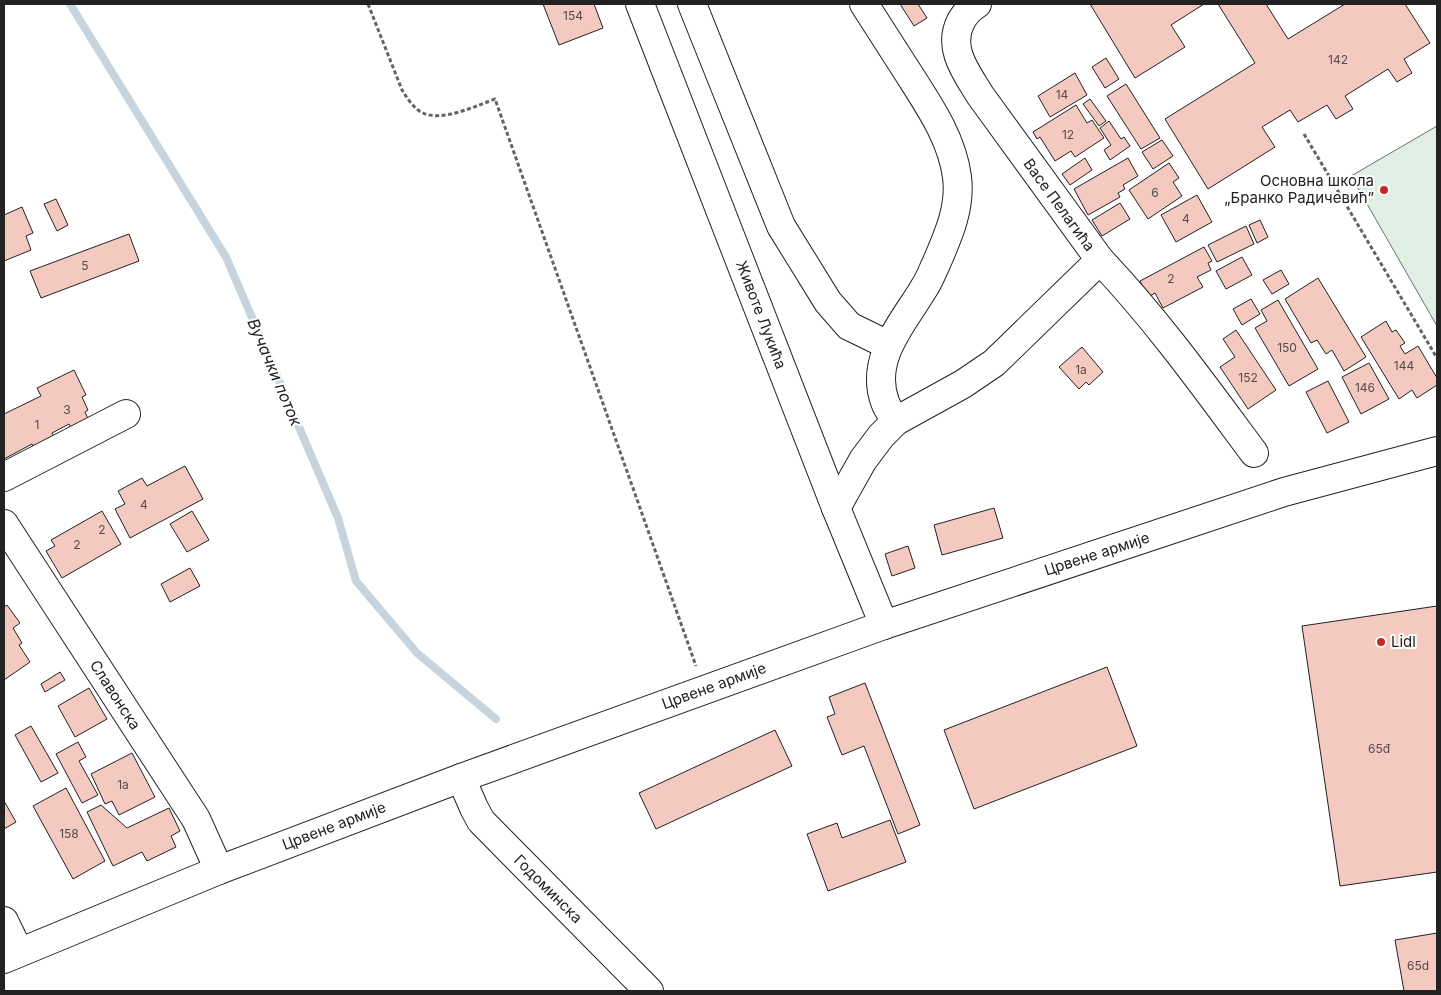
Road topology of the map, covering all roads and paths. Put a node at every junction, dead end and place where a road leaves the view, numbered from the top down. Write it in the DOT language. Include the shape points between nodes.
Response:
graph roads {
  1 [pos="368,4"];
  2 [pos="640,4"];
  3 [pos="692,4"];
  4 [pos="864,4"];
  5 [pos="977,4"];
  6 [pos="1304,134"];
  7 [pos="1100,260"];
  8 [pos="888,345"];
  9 [pos="1437,358"];
  10 [pos="126,414"];
  11 [pos="896,422"];
  12 [pos="1437,451"];
  13 [pos="1254,454"];
  14 [pos="4,477"];
  15 [pos="836,508"];
  16 [pos="4,524"];
  17 [pos="884,625"];
  18 [pos="705,690"];
  19 [pos="461,778"];
  20 [pos="219,870"];
  21 [pos="4,921"];
  22 [pos="12,955"];
  23 [pos="649,991"];
  1 -- 18 [label="path" via="402,90 422,113 432,116 458,112 495,99"];
  2 -- 15 [label="street, Животе Лукића"];
  3 -- 8 [label="street" via="781,226 828,302 849,326"];
  4 -- 8 [label="street" via="928,104 950,145 957,178 956,211 948,238 925,287"];
  5 -- 7 [label="street, Васе Пелагића" via="964,15 956,34 955,45 964,68 1002,127"];
  6 -- 9 [label="path"];
  7 -- 11 [label="street, Васе Пелагића" via="994,363"];
  7 -- 13 [label="street" via="1147,312"];
  8 -- 11 [label="street" via="881,370 882,386 885,401"];
  10 -- 14 [label="street"];
  11 -- 15 [label="street, Васе Пелагића" via="864,460"];
  12 -- 17 [label="street, Црвене армије" via="1284,492"];
  15 -- 17 [label="street, Животе Лукића"];
  16 -- 20 [label="street, Славонска" via="196,819"];
  17 -- 18 [label="street, Црвене армије"];
  18 -- 19 [label="street, Црвене армије"];
  19 -- 20 [label="street, Црвене армије"];
  19 -- 23 [label="street, Годоминска" via="481,820"];
  20 -- 22 [label="street, Црвене армије"];
  21 -- 22 [label="street"];
}
